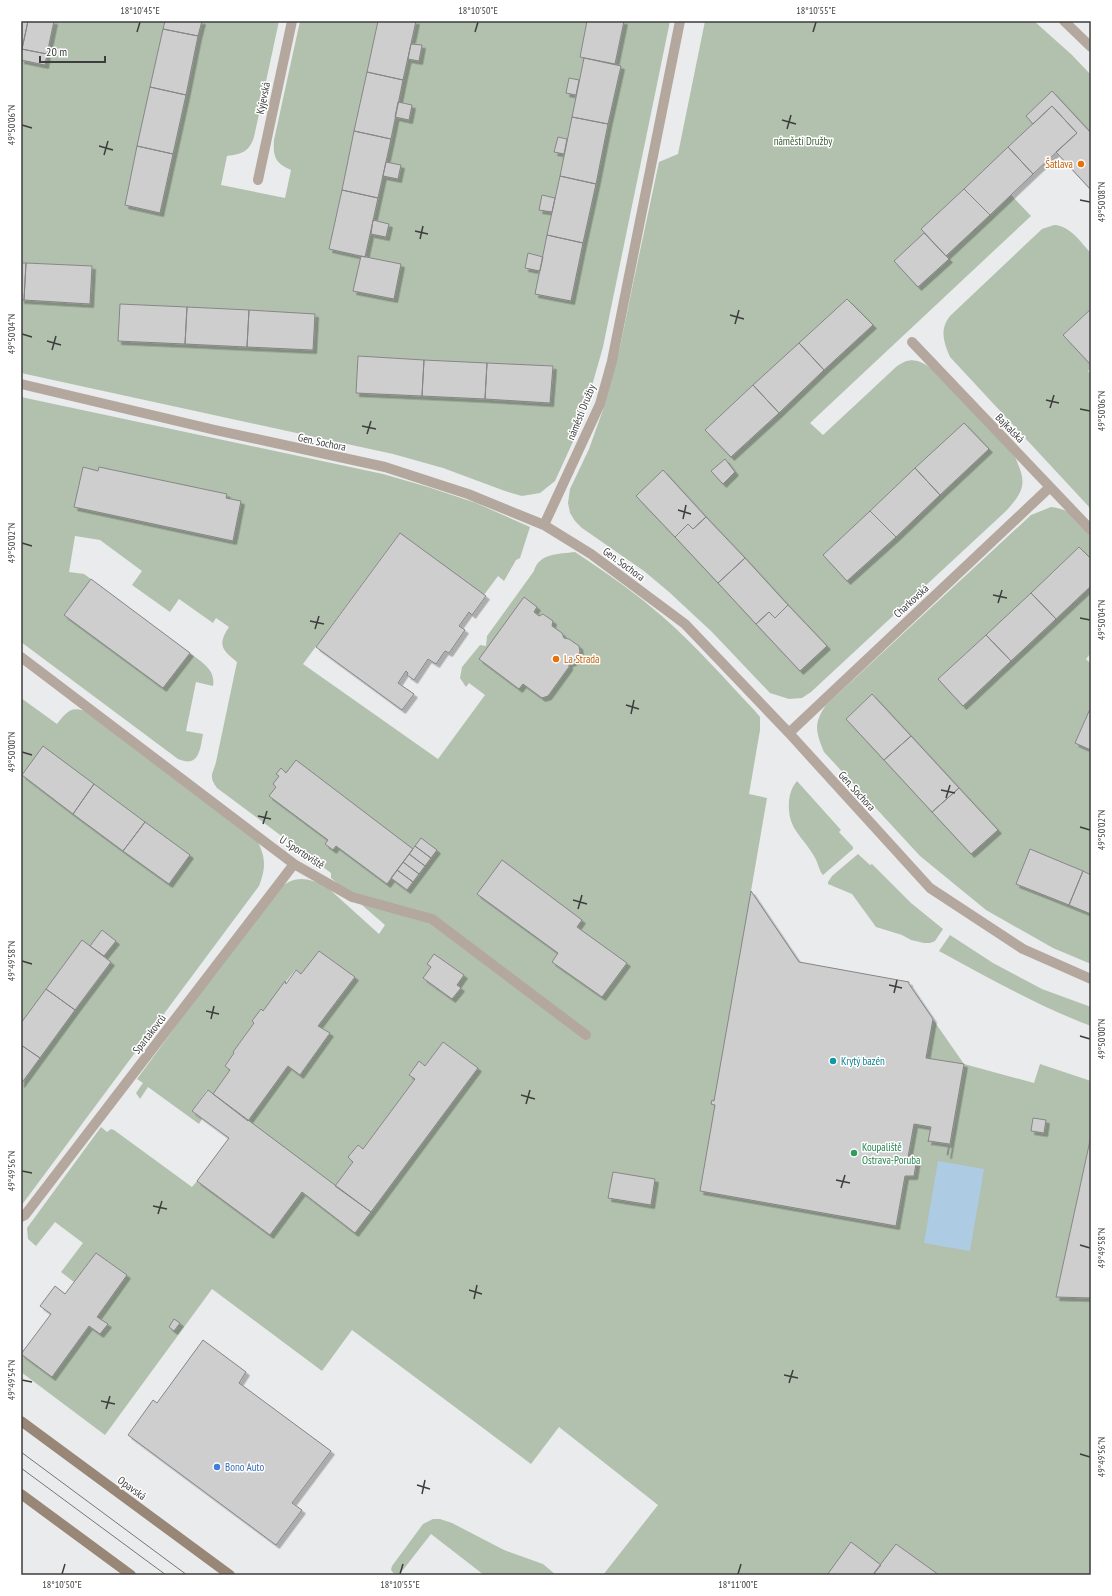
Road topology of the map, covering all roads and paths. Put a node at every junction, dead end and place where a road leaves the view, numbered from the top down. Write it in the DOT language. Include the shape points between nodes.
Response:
graph roads {
  1 [pos="292,21"];
  2 [pos="680,21"];
  3 [pos="1064,21"];
  4 [pos="1091,47"];
  5 [pos="258,180"];
  6 [pos="912,342"];
  7 [pos="21,384"];
  8 [pos="1050,487"];
  9 [pos="544,525"];
  10 [pos="1091,530"];
  11 [pos="21,657"];
  12 [pos="789,733"];
  13 [pos="294,864"];
  14 [pos="1091,979"];
  15 [pos="586,1035"];
  16 [pos="21,1217"];
  17 [pos="21,1421"];
  18 [pos="21,1494"];
  19 [pos="131,1575"];
  20 [pos="230,1575"];
  1 -- 5 [label="street, Kyjevská"];
  2 -- 9 [label="street, náměstí Družby" via="612,361 600,404"];
  3 -- 4 [label="street"];
  6 -- 8 [label="street, Bajkalská"];
  7 -- 9 [label="street, Gen. Sochora" via="385,468 468,494"];
  8 -- 10 [label="street, Bajkalská"];
  8 -- 12 [label="street, Charkovská"];
  9 -- 12 [label="street, Gen. Sochora" via="591,554 685,624"];
  11 -- 13 [label="street, U Sportoviště"];
  12 -- 14 [label="street, Gen. Sochora" via="930,888 1023,949"];
  13 -- 15 [label="street, U Sportoviště" via="352,897 432,919"];
  13 -- 16 [label="street, Spartakovců"];
  17 -- 20 [label="main road, Opavská"];
  18 -- 19 [label="main road"];
}
